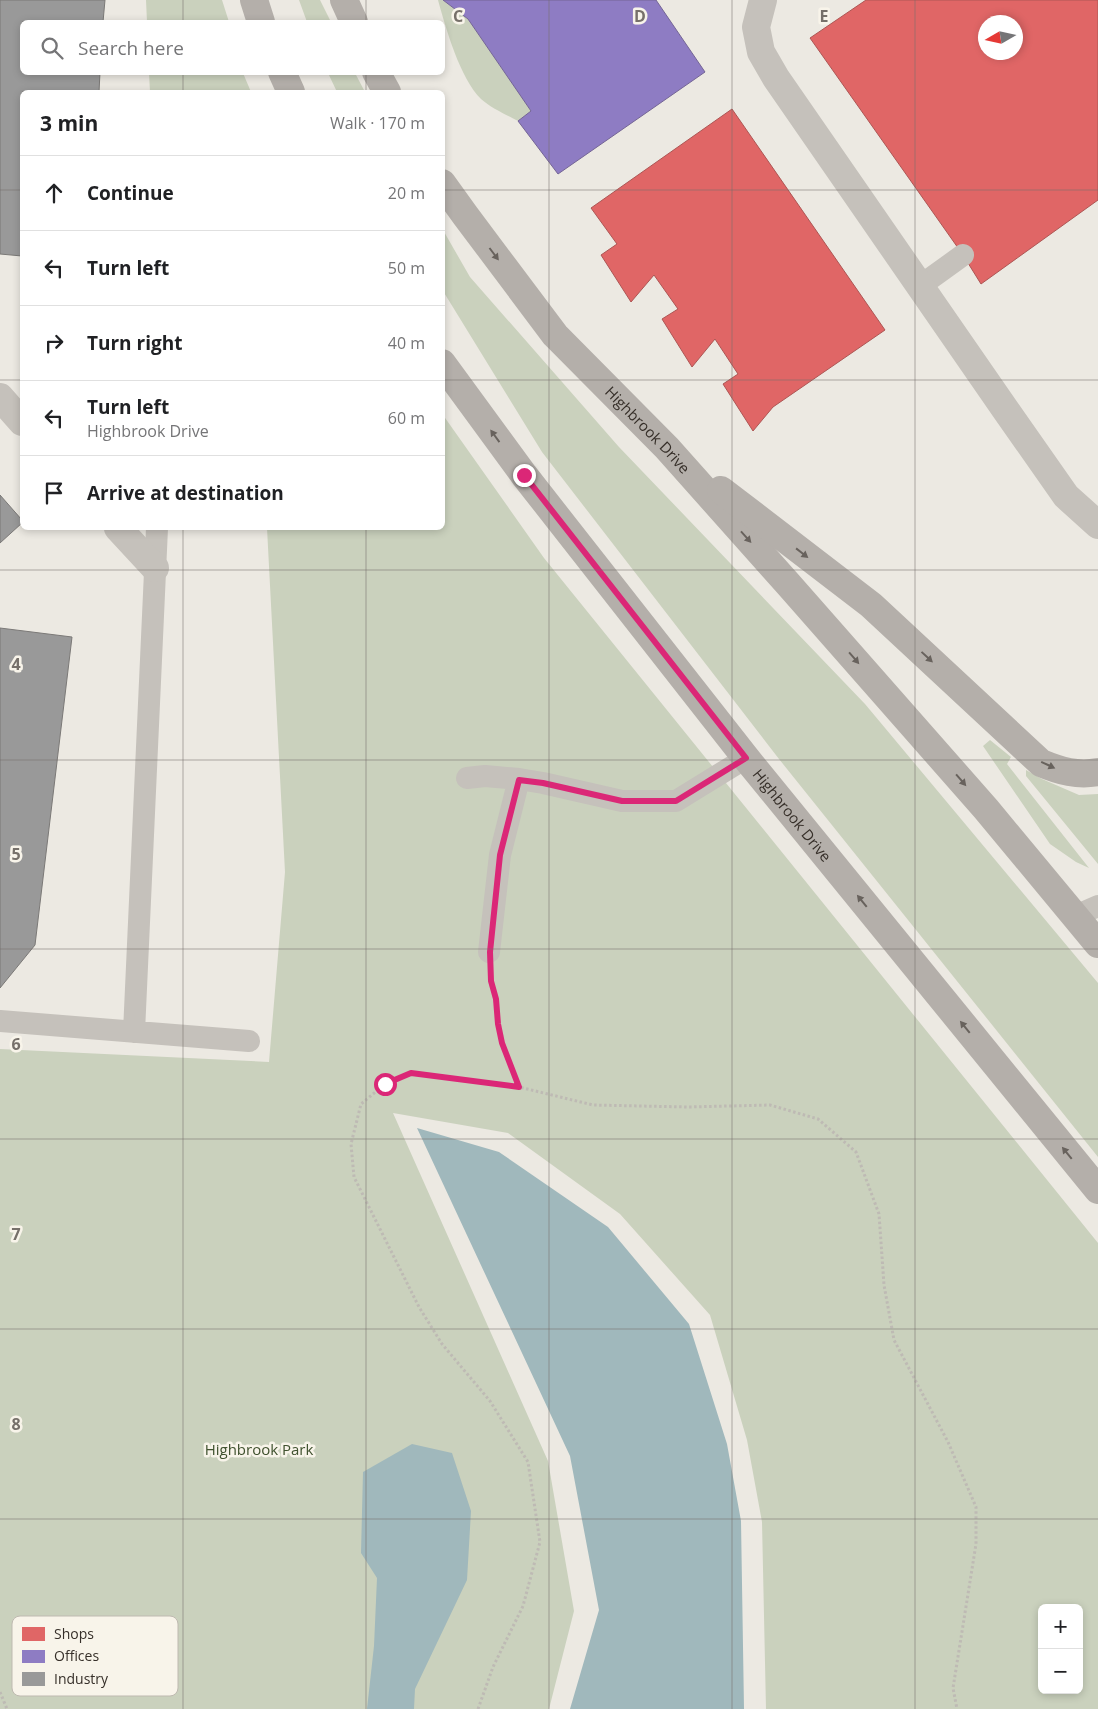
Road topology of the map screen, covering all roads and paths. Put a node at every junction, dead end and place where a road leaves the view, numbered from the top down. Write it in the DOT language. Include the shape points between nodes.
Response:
graph roads {
  1 [pos="254,0"];
  2 [pos="344,0"];
  3 [pos="763,0"];
  4 [pos="260,20"];
  5 [pos="353,20"];
  6 [pos="283,75"];
  7 [pos="378,75"];
  8 [pos="290,90"];
  9 [pos="386,90"];
  10 [pos="445,187"];
  11 [pos="963,255"];
  12 [pos="920,286"];
  13 [pos="445,367"];
  14 [pos="0,397"];
  15 [pos="20,420"];
  16 [pos="667,448"];
  17 [pos="1098,525"];
  18 [pos="120,530"];
  19 [pos="157,530"];
  20 [pos="155,568"];
  21 [pos="746,758"];
  22 [pos="1098,772"];
  23 [pos="467,778"];
  24 [pos="519,780"];
  25 [pos="1087,911"];
  26 [pos="1098,944"];
  27 [pos="490,952"];
  28 [pos="0,1021"];
  29 [pos="134,1032"];
  30 [pos="249,1041"];
  31 [pos="519,1087"];
  32 [pos="1098,1190"];
  33 [pos="0,1692"];
  34 [pos="7,1709"];
  35 [pos="478,1709"];
  36 [pos="957,1709"];
  1 -- 4 [label="main road"];
  2 -- 5 [label="main road"];
  3 -- 12 [label="street" via="756,27 761,52"];
  6 -- 8 [label="main road"];
  7 -- 9 [label="main road"];
  10 -- 16 [label="main road, Highbrook Drive, one-way" via="556,335"];
  11 -- 12 [label="lane"];
  12 -- 17 [label="street" via="1066,496"];
  21 -- 13 [label="main road, Highbrook Drive, one-way" via="524,475"];
  14 -- 15 [label="street"];
  16 -- 22 [label="main road, one-way" via="871,605 1041,763 1072,773"];
  16 -- 25 [label="main road, Highbrook Drive, one-way" via="986,809"];
  18 -- 20 [label="street"];
  19 -- 20 [label="lane"];
  20 -- 29 [label="lane"];
  21 -- 24 [label="lane" via="676,801 622,801"];
  32 -- 21 [label="main road, Highbrook Drive, one-way"];
  23 -- 24 [label="lane" via="485,776"];
  24 -- 27 [label="lane" via="500,855"];
  25 -- 26 [label="main road, Highbrook Drive"];
  27 -- 31 [label="path" via="491,981 502,1043"];
  28 -- 29 [label="lane"];
  29 -- 30 [label="lane"];
  31 -- 35 [label="path" via="411,1073 385,1084 361,1104 351,1144 354,1177 419,1307 442,1344 490,1401 528,1462 540,1542 523,1606 493,1668"];
  31 -- 36 [label="path" via="593,1105 770,1105 818,1119 856,1152 879,1214 884,1286 894,1340 948,1442 976,1507 976,1544 953,1688"];
  33 -- 34 [label="path"];
}
